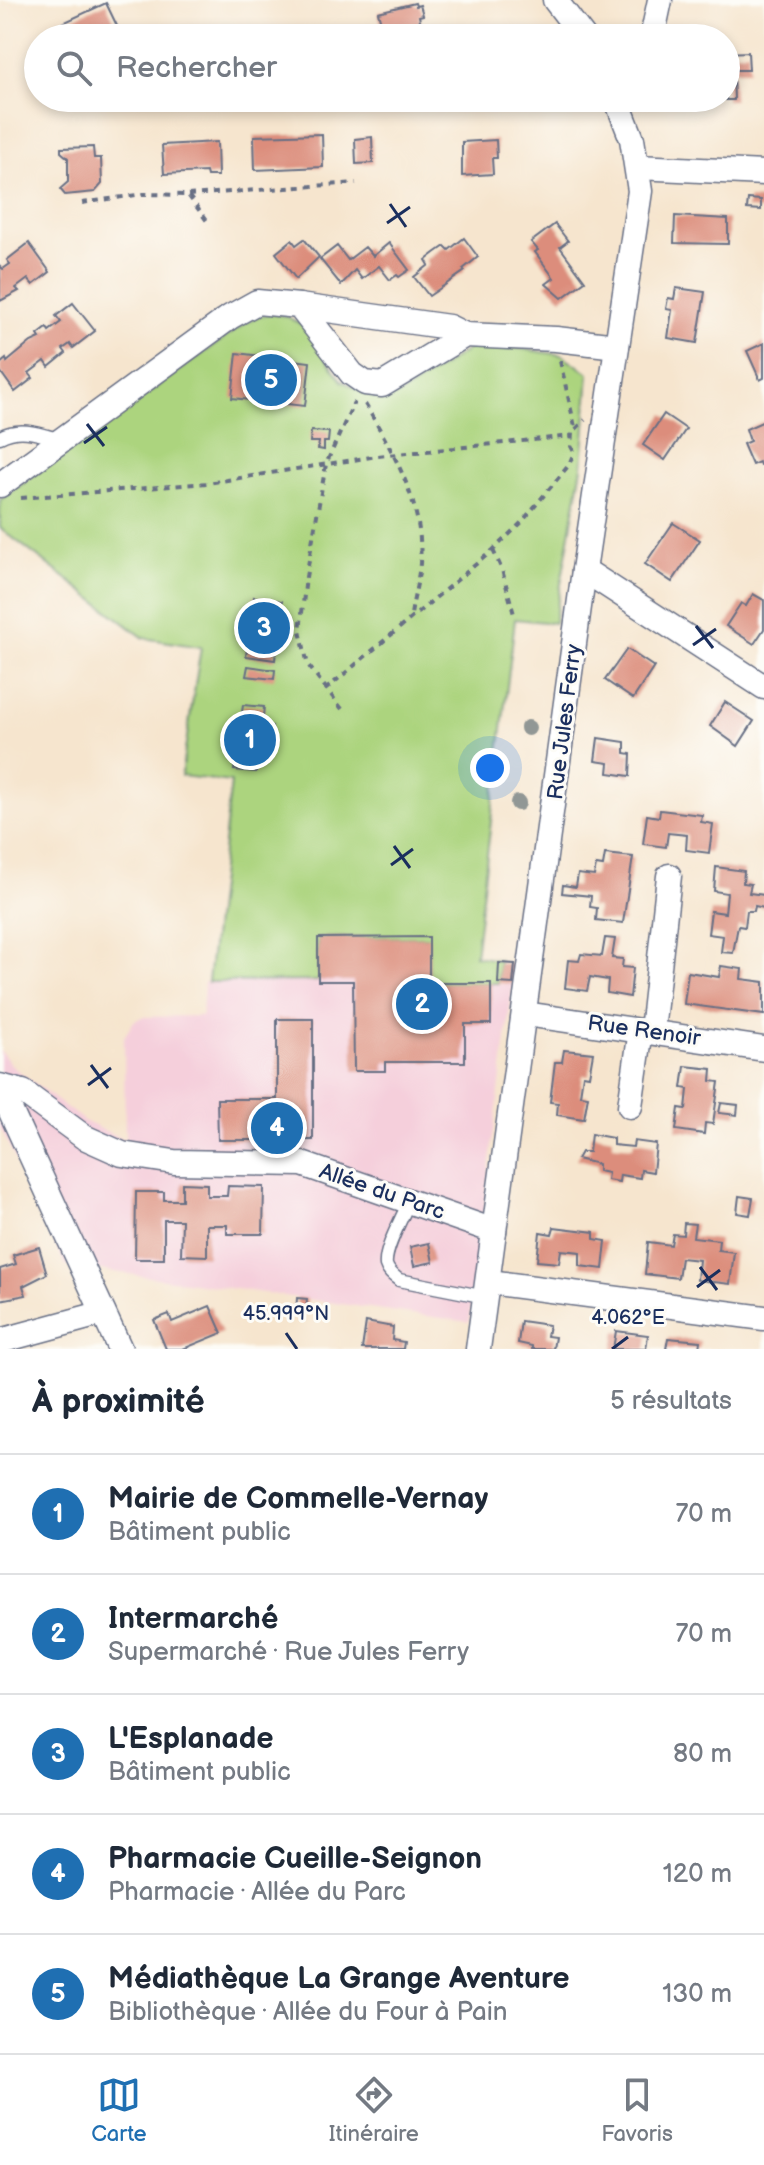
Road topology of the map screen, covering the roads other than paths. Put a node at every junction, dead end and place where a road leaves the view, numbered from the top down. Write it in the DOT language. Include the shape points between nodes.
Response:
graph roads {
  1 [pos="555,0"];
  2 [pos="660,0"];
  3 [pos="573,24"];
  4 [pos="655,24"];
  5 [pos="621,112"];
  6 [pos="637,167"];
  7 [pos="764,173"];
  8 [pos="299,306"];
  9 [pos="465,335"];
  10 [pos="617,346"];
  11 [pos="0,437"];
  12 [pos="61,440"];
  13 [pos="7,492"];
  14 [pos="584,570"];
  15 [pos="764,687"];
  16 [pos="669,876"];
  17 [pos="525,1014"];
  18 [pos="647,1030"];
  19 [pos="764,1049"];
  20 [pos="0,1087"];
  21 [pos="630,1106"];
  22 [pos="409,1201"];
  23 [pos="494,1231"];
  24 [pos="488,1290"];
  25 [pos="103,1313"];
  26 [pos="764,1318"];
  27 [pos="0,1341"];
  28 [pos="120,1349"];
  29 [pos="478,1349"];
  1 -- 3 [label="street"];
  2 -- 4 [label="street"];
  5 -- 6 [label="street, Rue Jules Ferry"];
  6 -- 7 [label="street"];
  6 -- 10 [label="street, Rue Jules Ferry" via="640,191"];
  8 -- 9 [label="street" via="449,327"];
  8 -- 9 [label="street" via="352,374 365,383 382,385"];
  8 -- 12 [label="street" via="257,302 230,317"];
  9 -- 10 [label="street"];
  10 -- 14 [label="street, Rue Jules Ferry"];
  11 -- 12 [label="lane" via="12,431 34,432"];
  12 -- 13 [label="street"];
  14 -- 15 [label="street"];
  14 -- 17 [label="street, Rue Jules Ferry"];
  16 -- 18 [label="street"];
  17 -- 18 [label="street, Rue Renoir"];
  17 -- 23 [label="street, Rue Jules Ferry"];
  18 -- 19 [label="street, Rue Renoir"];
  18 -- 21 [label="street"];
  20 -- 22 [label="street, Allée du Parc" via="23,1092 84,1137 122,1154 174,1162 302,1164"];
  20 -- 25 [label="street"];
  22 -- 23 [label="street, Allée du Parc"];
  22 -- 24 [label="lane" via="391,1243 386,1264 390,1274 399,1280"];
  23 -- 24 [label="street, Rue Jules Ferry"];
  24 -- 26 [label="street"];
  24 -- 29 [label="street, Rue Jules Ferry"];
  25 -- 27 [label="street"];
  25 -- 28 [label="street"];
}
